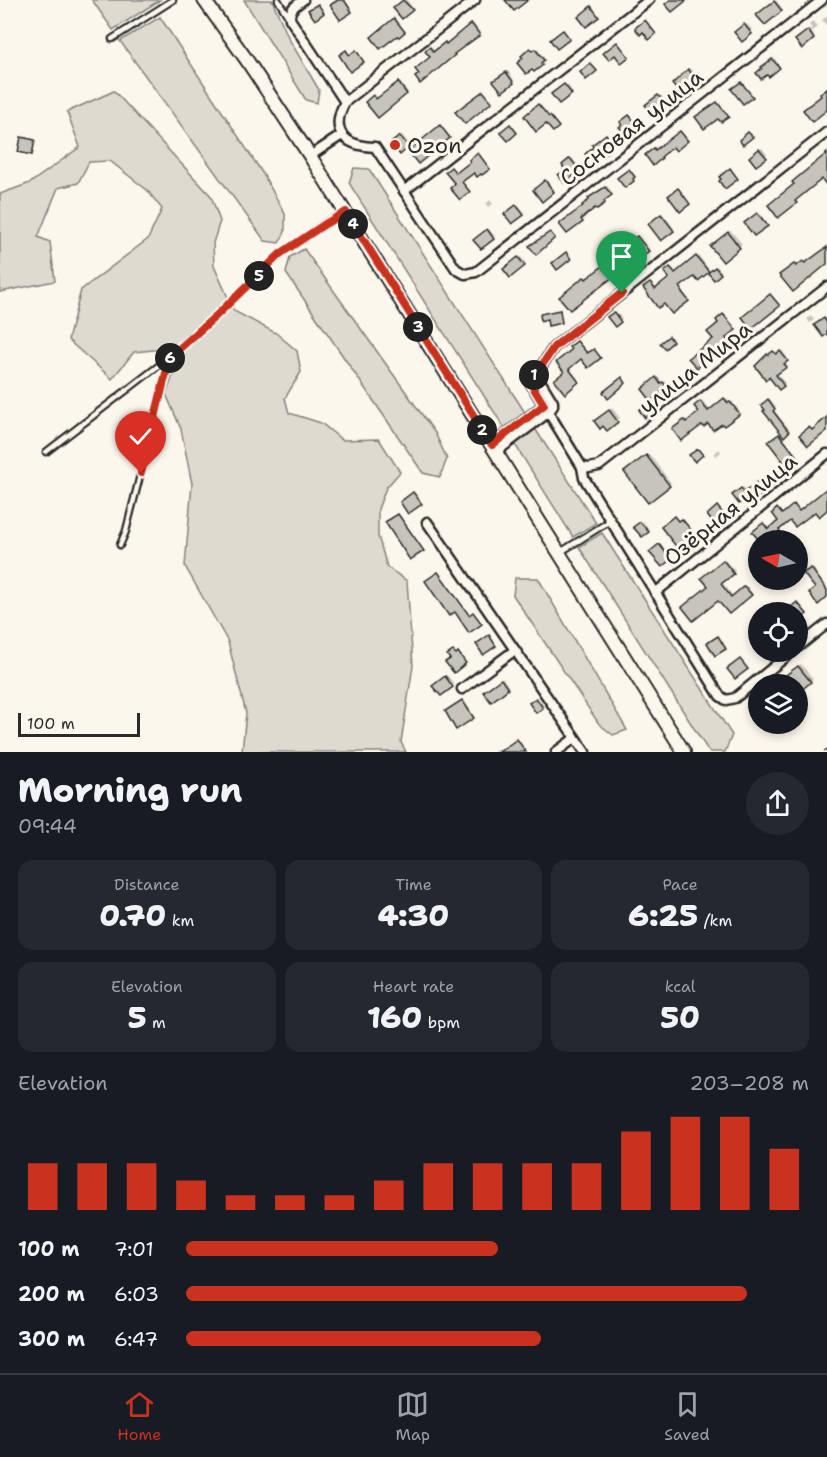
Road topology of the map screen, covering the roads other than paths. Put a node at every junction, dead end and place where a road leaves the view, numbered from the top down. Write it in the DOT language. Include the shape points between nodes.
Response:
graph roads {
  1 [pos="173,0"];
  2 [pos="204,0"];
  3 [pos="278,0"];
  4 [pos="303,0"];
  5 [pos="476,0"];
  6 [pos="649,0"];
  7 [pos="822,0"];
  8 [pos="290,19"];
  9 [pos="111,39"];
  10 [pos="345,102"];
  11 [pos="827,132"];
  12 [pos="342,135"];
  13 [pos="310,156"];
  14 [pos="404,191"];
  15 [pos="346,212"];
  16 [pos="827,287"];
  17 [pos="170,357"];
  18 [pos="546,409"];
  19 [pos="494,448"];
  20 [pos="46,452"];
  21 [pos="827,454"];
  22 [pos="582,467"];
  23 [pos="610,521"];
  24 [pos="427,522"];
  25 [pos="120,545"];
  26 [pos="559,553"];
  27 [pos="655,593"];
  28 [pos="827,624"];
  29 [pos="808,639"];
  30 [pos="515,650"];
  31 [pos="779,662"];
  32 [pos="462,689"];
  33 [pos="575,738"];
  34 [pos="556,752"];
  35 [pos="585,752"];
  36 [pos="684,752"];
  1 -- 9 [label="lane"];
  2 -- 13 [label="street"];
  3 -- 8 [label="lane"];
  4 -- 8 [label="street" via="293,8"];
  5 -- 10 [label="street"];
  6 -- 14 [label="street"];
  7 -- 14 [label="street, Сосновая улица" via="476,272 465,274 456,269"];
  8 -- 10 [label="street"];
  10 -- 12 [label="street" via="339,124"];
  11 -- 18 [label="street" via="554,347 532,376 553,402"];
  12 -- 13 [label="street"];
  12 -- 14 [label="street" via="358,146 375,147"];
  13 -- 15 [label="street"];
  15 -- 17 [label="lane" via="280,254"];
  15 -- 19 [label="street"];
  16 -- 22 [label="street, улица Мира" via="599,466"];
  17 -- 20 [label="lane"];
  17 -- 25 [label="lane"];
  18 -- 19 [label="street"];
  18 -- 22 [label="street"];
  19 -- 26 [label="street"];
  21 -- 27 [label="street, Озёрная улица"];
  22 -- 23 [label="street" via="584,478"];
  23 -- 26 [label="lane"];
  23 -- 27 [label="street"];
  24 -- 30 [label="street"];
  26 -- 36 [label="street"];
  27 -- 31 [label="street" via="726,700 735,698"];
  28 -- 29 [label="street"];
  30 -- 32 [label="street"];
  30 -- 33 [label="street"];
  33 -- 34 [label="street"];
  33 -- 35 [label="street"];
}
